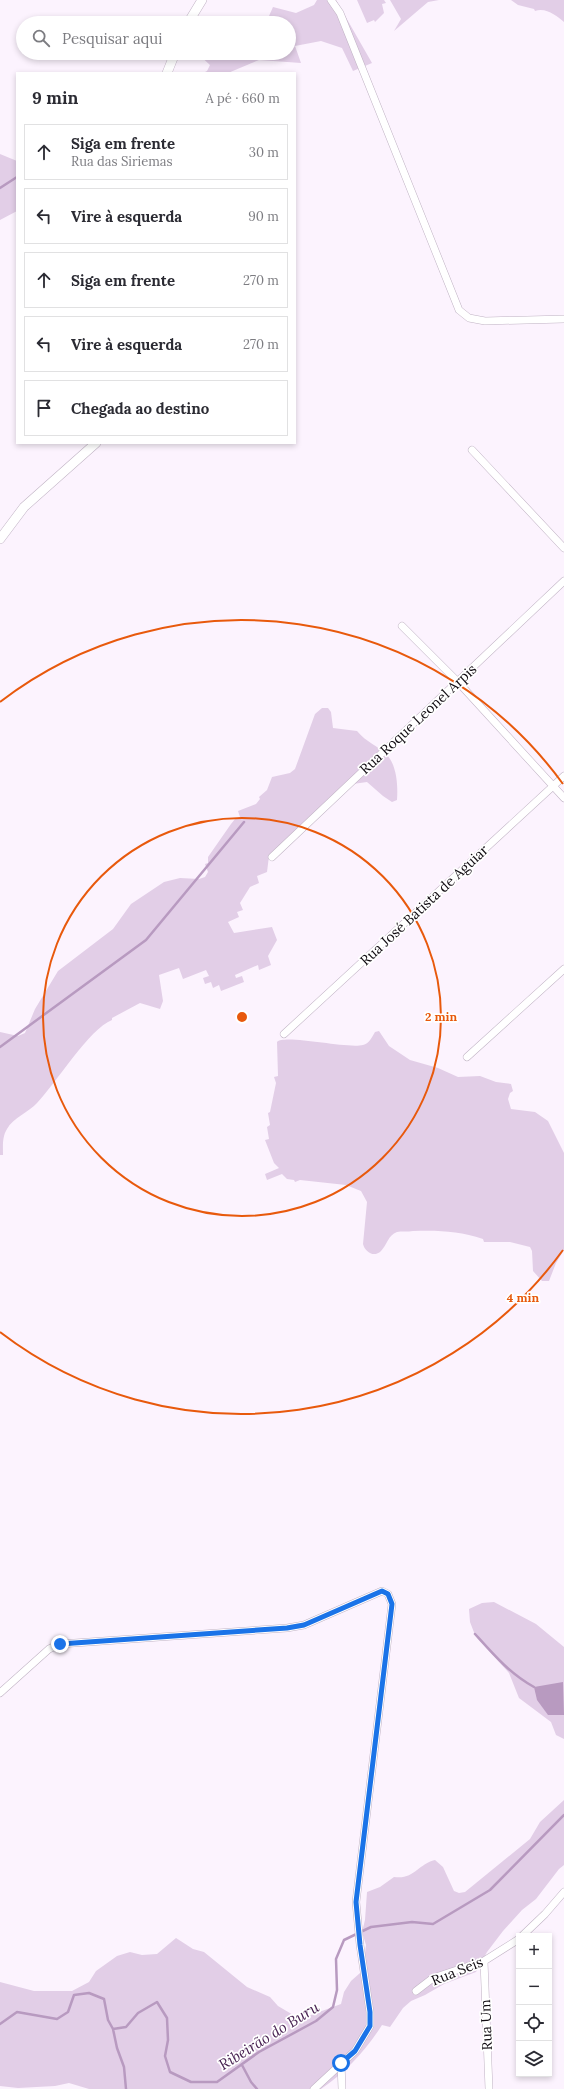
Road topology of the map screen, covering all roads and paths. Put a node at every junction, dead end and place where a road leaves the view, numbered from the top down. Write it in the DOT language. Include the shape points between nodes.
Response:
graph roads {
  1 [pos="202,0"];
  2 [pos="331,0"];
  3 [pos="192,16"];
  4 [pos="172,60"];
  5 [pos="167,72"];
  6 [pos="564,319"];
  7 [pos="95,444"];
  8 [pos="472,450"];
  9 [pos="0,539"];
  10 [pos="564,548"];
  11 [pos="564,581"];
  12 [pos="402,626"];
  13 [pos="458,682"];
  14 [pos="564,776"];
  15 [pos="553,786"];
  16 [pos="564,798"];
  17 [pos="272,857"];
  18 [pos="564,969"];
  19 [pos="284,1034"];
  20 [pos="467,1057"];
  21 [pos="0,1693"];
  22 [pos="564,1892"];
  23 [pos="525,1933"];
  24 [pos="516,1941"];
  25 [pos="484,1961"];
  26 [pos="416,1991"];
  27 [pos="341,2063"];
  28 [pos="314,2089"];
  29 [pos="342,2089"];
  30 [pos="489,2089"];
  1 -- 3 [label="street"];
  2 -- 6 [label="street" via="340,13 459,310 476,321"];
  4 -- 5 [label="street"];
  7 -- 9 [label="street" via="24,507"];
  8 -- 10 [label="street"];
  11 -- 13 [label="street, Rua Roque Leonel Arpis"];
  12 -- 13 [label="street"];
  13 -- 15 [label="street"];
  13 -- 17 [label="street, Rua Roque Leonel Arpis"];
  14 -- 15 [label="street, Rua José Batista de Aguiar"];
  15 -- 16 [label="street"];
  15 -- 19 [label="street, Rua José Batista de Aguiar"];
  18 -- 20 [label="street"];
  21 -- 27 [label="street" via="49,1649 60,1644 287,1628 304,1625 382,1591 388,1594 392,1604 356,1902 370,2026 355,2051"];
  22 -- 23 [label="street"];
  24 -- 25 [label="street, Rua Seis"];
  25 -- 26 [label="street, Rua Seis" via="439,1976"];
  25 -- 30 [label="street, Rua Um"];
  27 -- 28 [label="street"];
  27 -- 29 [label="street"];
}
